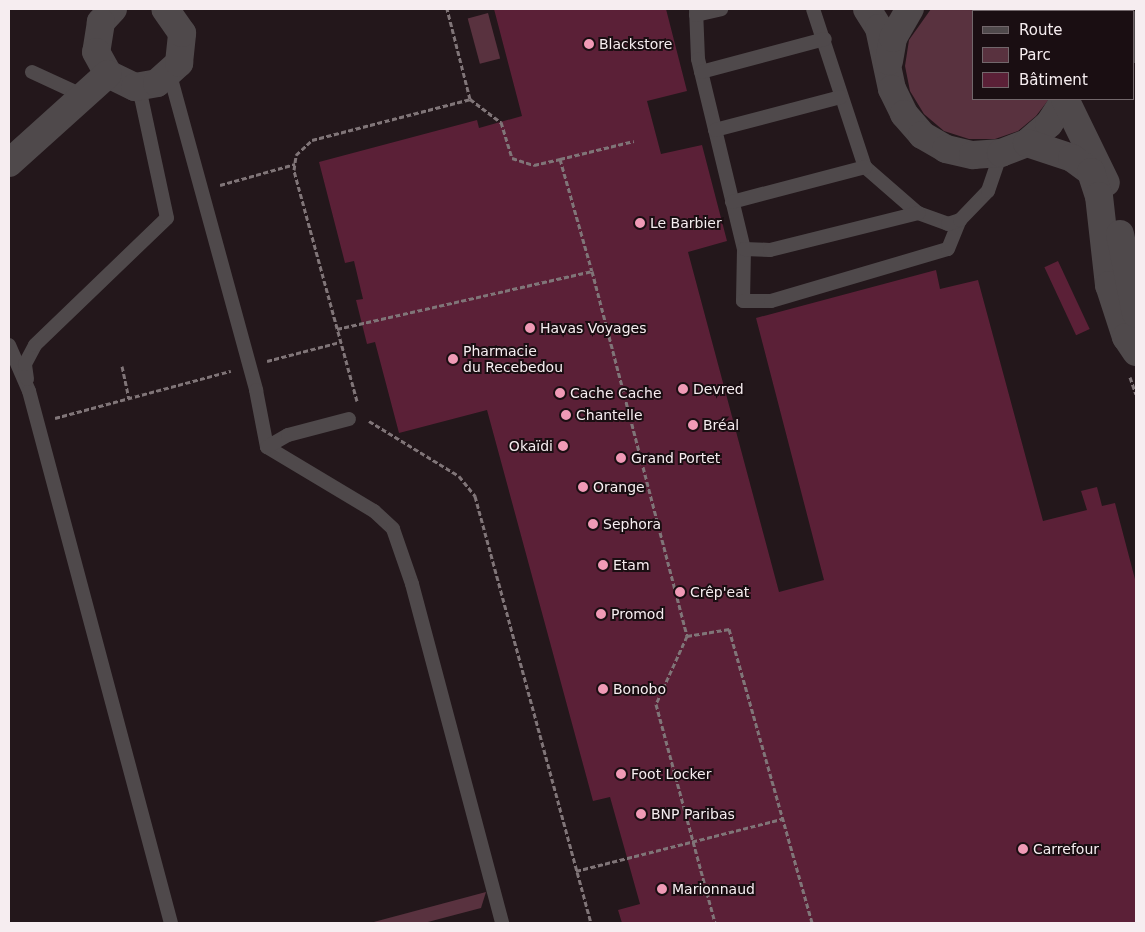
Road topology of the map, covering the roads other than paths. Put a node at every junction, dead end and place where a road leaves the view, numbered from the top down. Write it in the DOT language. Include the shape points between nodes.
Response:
graph roads {
  1 [pos="113,9"];
  2 [pos="721,9"];
  3 [pos="813,9"];
  4 [pos="867,9"];
  5 [pos="910,9"];
  6 [pos="171,10"];
  7 [pos="696,12"];
  8 [pos="825,39"];
  9 [pos="889,61"];
  10 [pos="32,72"];
  11 [pos="701,72"];
  12 [pos="108,74"];
  13 [pos="170,75"];
  14 [pos="139,87"];
  15 [pos="84,96"];
  16 [pos="841,97"];
  17 [pos="1064,100"];
  18 [pos="1066,100"];
  19 [pos="715,130"];
  20 [pos="1027,143"];
  21 [pos="1001,153"];
  22 [pos="9,163"];
  23 [pos="865,167"];
  24 [pos="732,202"];
  25 [pos="918,213"];
  26 [pos="960,220"];
  27 [pos="744,250"];
  28 [pos="1136,313"];
  29 [pos="9,345"];
  30 [pos="1136,352"];
  31 [pos="29,391"];
  32 [pos="349,420"];
  33 [pos="267,447"];
  34 [pos="171,923"];
  35 [pos="502,923"];
  1 -- 12 [label="street" via="96,37 96,52"];
  2 -- 7 [label="lane"];
  3 -- 8 [label="lane"];
  4 -- 9 [label="street" via="879,28"];
  5 -- 9 [label="street" via="893,38"];
  6 -- 13 [label="street" via="182,32 183,48"];
  7 -- 11 [label="lane"];
  8 -- 11 [label="lane"];
  8 -- 16 [label="lane"];
  9 -- 21 [label="street" via="900,106 922,135 964,153"];
  10 -- 15 [label="lane"];
  11 -- 19 [label="lane"];
  12 -- 14 [label="street" via="120,83"];
  12 -- 15 [label="street"];
  13 -- 14 [label="street"];
  13 -- 33 [label="lane" via="256,390"];
  14 -- 31 [label="lane" via="167,218 35,345 25,364"];
  15 -- 22 [label="street"];
  16 -- 19 [label="lane"];
  16 -- 23 [label="lane"];
  17 -- 20 [label="street" via="1049,124"];
  18 -- 28 [label="street" via="1090,142 1116,208"];
  19 -- 24 [label="lane"];
  20 -- 21 [label="street"];
  20 -- 30 [label="street" via="1072,158 1091,172 1099,196 1109,285 1126,337"];
  21 -- 26 [label="lane" via="988,191"];
  23 -- 24 [label="lane"];
  23 -- 25 [label="lane"];
  24 -- 27 [label="lane"];
  25 -- 26 [label="lane" via="948,224"];
  25 -- 27 [label="lane" via="770,250"];
  26 -- 27 [label="lane" via="948,249 771,301 743,301"];
  29 -- 31 [label="lane"];
  31 -- 34 [label="lane"];
  32 -- 33 [label="lane" via="288,435"];
  33 -- 35 [label="lane" via="374,511 393,529 403,551"];
}
